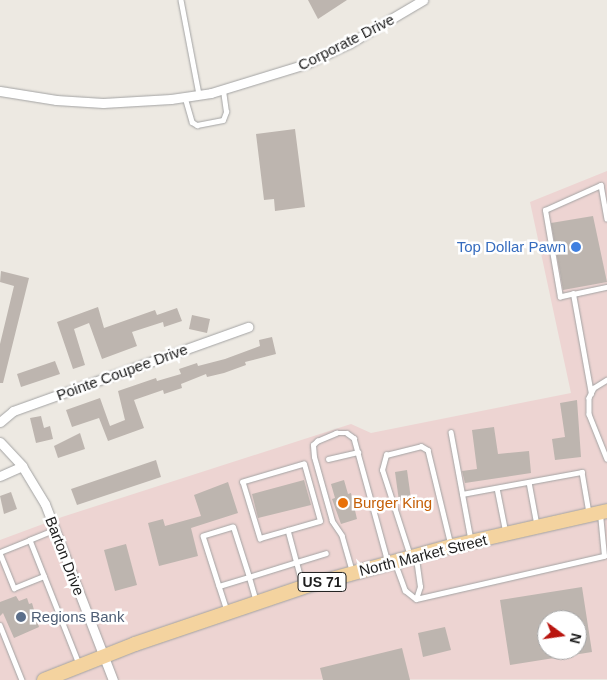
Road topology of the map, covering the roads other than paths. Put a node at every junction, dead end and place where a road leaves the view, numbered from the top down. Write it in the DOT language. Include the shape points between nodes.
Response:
graph roads {
  1 [pos="423,0"];
  2 [pos="183,2"];
  3 [pos="223,90"];
  4 [pos="0,91"];
  5 [pos="199,95"];
  6 [pos="185,97"];
  7 [pos="607,182"];
  8 [pos="601,185"];
  9 [pos="607,218"];
  10 [pos="607,287"];
  11 [pos="574,294"];
  12 [pos="248,327"];
  13 [pos="607,380"];
  14 [pos="591,394"];
  15 [pos="0,422"];
  16 [pos="451,432"];
  17 [pos="0,442"];
  18 [pos="358,452"];
  19 [pos="607,459"];
  20 [pos="328,460"];
  21 [pos="22,466"];
  22 [pos="0,476"];
  23 [pos="529,482"];
  24 [pos="497,488"];
  25 [pos="462,494"];
  26 [pos="599,513"];
  27 [pos="537,526"];
  28 [pos="55,530"];
  29 [pos="288,530"];
  30 [pos="506,533"];
  31 [pos="30,540"];
  32 [pos="471,542"];
  33 [pos="452,546"];
  34 [pos="0,553"];
  35 [pos="326,553"];
  36 [pos="413,556"];
  37 [pos="297,562"];
  38 [pos="391,562"];
  39 [pos="352,573"];
  40 [pos="44,576"];
  41 [pos="249,577"];
  42 [pos="219,586"];
  43 [pos="303,587"];
  44 [pos="416,599"];
  45 [pos="256,602"];
  46 [pos="227,612"];
  47 [pos="0,626"];
  48 [pos="104,656"];
  49 [pos="79,666"];
  50 [pos="22,680"];
  51 [pos="44,680"];
  52 [pos="113,680"];
  1 -- 3 [label="street, Corporate Drive" via="365,35 306,64"];
  2 -- 5 [label="lane"];
  3 -- 5 [label="street, Corporate Drive"];
  3 -- 6 [label="lane" via="226,112 223,120 206,124 197,125 188,118"];
  4 -- 6 [label="street, Corporate Drive" via="103,103"];
  5 -- 6 [label="street, Corporate Drive"];
  7 -- 8 [label="lane"];
  8 -- 9 [label="lane"];
  8 -- 11 [label="lane" via="545,210 560,297"];
  10 -- 11 [label="lane"];
  11 -- 14 [label="lane"];
  12 -- 15 [label="street, Pointe Coupee Drive" via="13,410"];
  13 -- 14 [label="lane"];
  14 -- 19 [label="lane" via="590,414"];
  16 -- 25 [label="lane"];
  17 -- 21 [label="street, Barton Drive"];
  18 -- 20 [label="lane"];
  18 -- 38 [label="lane"];
  18 -- 39 [label="lane" via="354,438 347,433 336,433 313,445 332,521 342,536"];
  21 -- 22 [label="street"];
  21 -- 28 [label="street, Barton Drive" via="45,504"];
  23 -- 24 [label="lane"];
  23 -- 26 [label="lane" via="582,472"];
  23 -- 27 [label="lane"];
  24 -- 25 [label="lane"];
  24 -- 30 [label="lane"];
  25 -- 32 [label="lane"];
  26 -- 27 [label="main road, North Market Street / US 71"];
  26 -- 44 [label="lane" via="604,556"];
  27 -- 30 [label="main road, North Market Street / US 71"];
  28 -- 31 [label="lane"];
  28 -- 48 [label="street, Barton Drive"];
  29 -- 29 [label="lane" via="260,538 243,482 304,464 320,521"];
  29 -- 37 [label="lane"];
  30 -- 32 [label="main road, North Market Street / US 71"];
  31 -- 34 [label="lane"];
  31 -- 40 [label="lane"];
  32 -- 33 [label="main road, North Market Street / US 71"];
  33 -- 36 [label="main road, North Market Street / US 71"];
  33 -- 36 [label="lane" via="428,450 421,446 386,455 382,470"];
  34 -- 40 [label="lane" via="14,588"];
  35 -- 37 [label="lane"];
  36 -- 38 [label="main road, North Market Street / US 71"];
  36 -- 44 [label="lane" via="420,587"];
  37 -- 41 [label="lane"];
  37 -- 43 [label="lane"];
  38 -- 39 [label="main road, North Market Street / US 71"];
  38 -- 44 [label="lane" via="405,590"];
  39 -- 43 [label="main road, North Market Street / US 71"];
  40 -- 49 [label="lane"];
  41 -- 42 [label="lane"];
  41 -- 42 [label="lane" via="233,527 204,536"];
  41 -- 45 [label="lane"];
  42 -- 46 [label="lane"];
  43 -- 45 [label="main road, North Market Street / US 71"];
  45 -- 46 [label="main road, North Market Street / US 71"];
  46 -- 48 [label="main road, North Market Street / US 71"];
  47 -- 50 [label="lane"];
  48 -- 49 [label="main road, North Market Street / US 71"];
  48 -- 52 [label="street, Barton Drive"];
  49 -- 51 [label="main road, North Market Street / US 71"];
}
